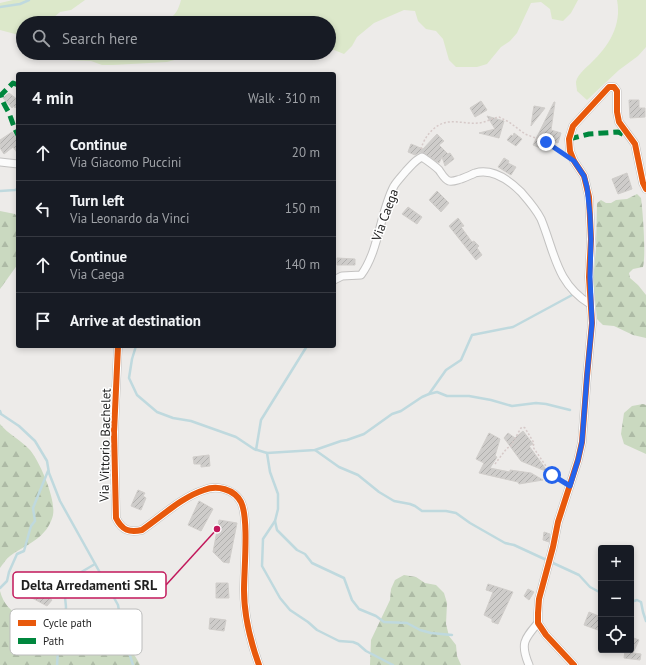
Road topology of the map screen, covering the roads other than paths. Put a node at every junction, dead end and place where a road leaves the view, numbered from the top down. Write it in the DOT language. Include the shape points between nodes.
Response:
graph roads {
  1 [pos="0,162"];
  2 [pos="16,164"];
  3 [pos="646,189"];
  4 [pos="336,279"];
  5 [pos="590,304"];
  6 [pos="118,348"];
  7 [pos="538,623"];
  8 [pos="259,665"];
  9 [pos="530,665"];
  10 [pos="574,665"];
  1 -- 2 [label="street"];
  3 -- 5 [label="street" via="635,144 618,122 617,89 609,87 570,132 570,151 584,176 589,197"];
  4 -- 5 [label="street, Via Caega" via="342,276 361,275 366,268 395,185 415,161 422,157 448,180 490,172 506,180 520,192 541,219 560,272 576,294"];
  5 -- 7 [label="street" via="592,323 582,442 558,522 539,599"];
  6 -- 8 [label="street, Via Vittorio Bachelet" via="114,432 116,518 120,526 135,532 142,530 191,495 205,489 219,488 236,495 244,510 245,606 251,640"];
  7 -- 9 [label="street" via="524,644 524,652"];
  7 -- 10 [label="street"];
}
